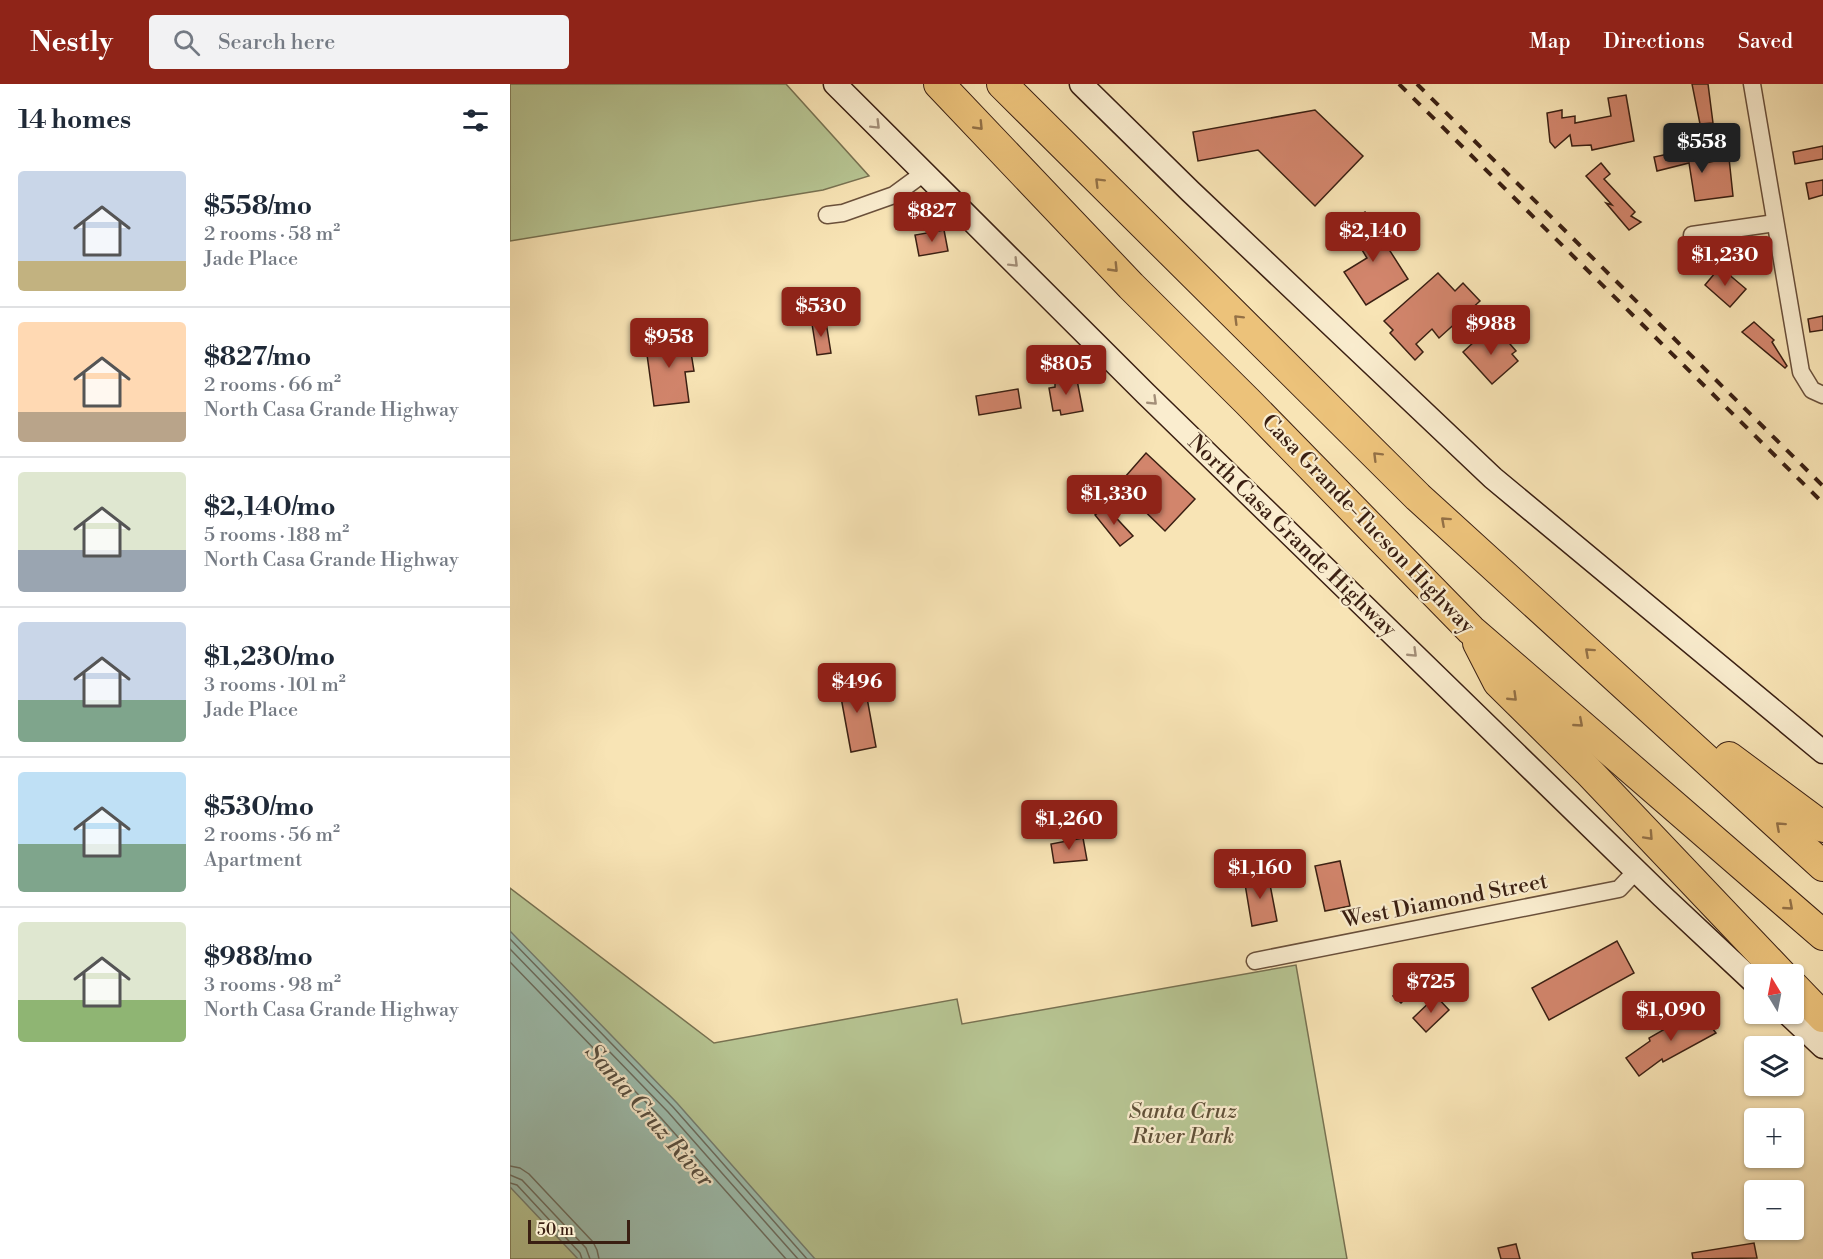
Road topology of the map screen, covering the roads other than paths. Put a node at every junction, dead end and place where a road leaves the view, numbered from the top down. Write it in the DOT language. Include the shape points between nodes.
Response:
graph roads {
  1 [pos="835,84"];
  2 [pos="939,84"];
  3 [pos="1002,84"];
  4 [pos="1081,84"];
  5 [pos="1752,84"];
  6 [pos="924,173"];
  7 [pos="827,215"];
  8 [pos="1775,223"];
  9 [pos="1692,235"];
  10 [pos="1823,395"];
  11 [pos="1471,630"];
  12 [pos="1624,685"];
  13 [pos="1823,752"];
  14 [pos="1823,827"];
  15 [pos="1823,866"];
  16 [pos="1636,871"];
  17 [pos="1823,935"];
  18 [pos="1255,961"];
  19 [pos="1772,964"];
  20 [pos="1744,974"];
  21 [pos="1804,997"];
  22 [pos="1823,1017"];
  23 [pos="1799,1024"];
  24 [pos="1823,1047"];
  1 -- 6 [label="main road, North Casa Grande Highway, one-way"];
  2 -- 11 [label="highway, Casa Grande-Tucson Highway, one-way" via="1131,286"];
  12 -- 3 [label="highway, one-way" via="1418,497"];
  4 -- 13 [label="main road" via="1493,478"];
  5 -- 8 [label="street"];
  6 -- 7 [label="street" via="894,195"];
  6 -- 16 [label="main road, North Casa Grande Highway, one-way"];
  8 -- 9 [label="street"];
  8 -- 10 [label="street" via="1801,372 1812,390"];
  11 -- 17 [label="highway, Casa Grande-Tucson Highway, one-way"];
  11 -- 19 [label="highway, one-way" via="1498,682"];
  12 -- 14 [label="highway" via="1645,695"];
  15 -- 12 [label="highway, one-way"];
  16 -- 18 [label="street, West Diamond Street" via="1619,889"];
  16 -- 20 [label="main road, North Casa Grande Highway"];
  21 -- 22 [label="highway"];
  23 -- 24 [label="main road"];
}
